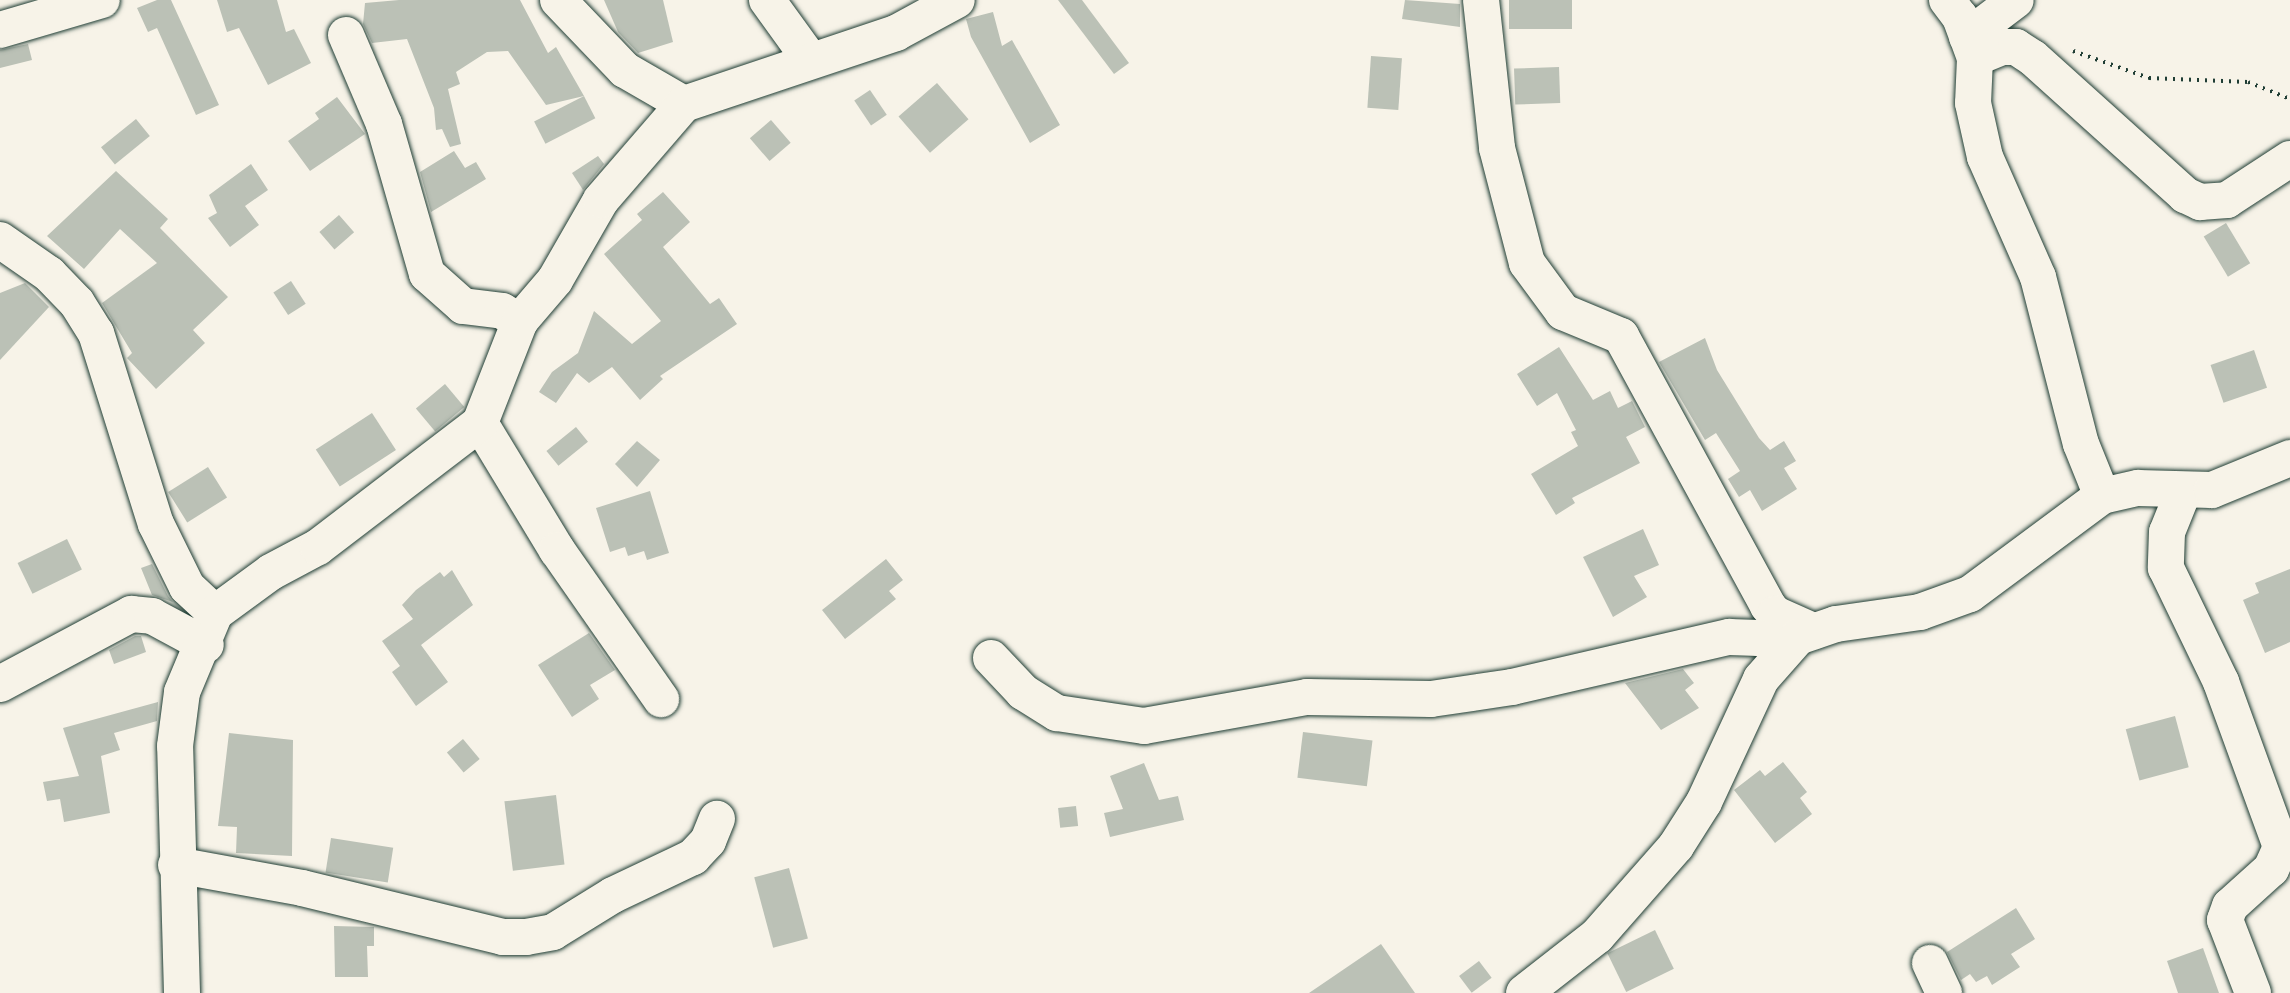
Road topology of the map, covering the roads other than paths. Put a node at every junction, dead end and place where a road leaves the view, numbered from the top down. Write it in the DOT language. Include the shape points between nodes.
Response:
graph roads {
  1 [pos="102,0"];
  2 [pos="558,0"];
  3 [pos="767,0"];
  4 [pos="957,0"];
  5 [pos="1481,0"];
  6 [pos="1947,0"];
  7 [pos="2016,0"];
  8 [pos="0,30"];
  9 [pos="346,35"];
  10 [pos="1971,48"];
  11 [pos="809,58"];
  12 [pos="684,104"];
  13 [pos="2290,159"];
  14 [pos="0,240"];
  15 [pos="520,321"];
  16 [pos="480,423"];
  17 [pos="2290,458"];
  18 [pos="2184,490"];
  19 [pos="2102,496"];
  20 [pos="210,629"];
  21 [pos="1800,639"];
  22 [pos="991,658"];
  23 [pos="0,684"];
  24 [pos="661,699"];
  25 [pos="717,819"];
  26 [pos="176,865"];
  27 [pos="182,993"];
  28 [pos="1524,993"];
  29 [pos="2253,993"];
  1 -- 8 [label="street"];
  2 -- 12 [label="street" via="625,70"];
  3 -- 11 [label="street"];
  4 -- 11 [label="street" via="896,33"];
  5 -- 21 [label="street" via="1497,148 1527,263 1563,312 1621,336 1768,606"];
  6 -- 10 [label="street"];
  7 -- 10 [label="street"];
  9 -- 15 [label="street" via="384,124 427,274 463,306 502,311"];
  10 -- 13 [label="street" via="2016,47 2033,58 2185,195 2200,202 2227,200"];
  10 -- 19 [label="street" via="1973,103 1985,157 2038,277 2081,444"];
  11 -- 12 [label="street"];
  12 -- 15 [label="street" via="601,200 555,280"];
  14 -- 20 [label="street" via="49,274 96,333 156,524"];
  15 -- 16 [label="street"];
  16 -- 20 [label="street"];
  16 -- 24 [label="street" via="557,550"];
  17 -- 18 [label="street" via="2240,482"];
  18 -- 19 [label="street" via="2138,488"];
  18 -- 29 [label="street" via="2167,532 2166,568 2221,682 2281,847 2271,869 2230,906 2225,920"];
  19 -- 21 [label="street" via="1970,594 1920,612"];
  20 -- 23 [label="street" via="131,614"];
  20 -- 26 [label="street" via="182,692 175,746"];
  21 -- 22 [label="street" via="1729,637 1512,687 1431,699 1307,697 1144,726 1057,713 1023,692"];
  21 -- 28 [label="street" via="1761,679 1704,802 1676,846 1597,936"];
  25 -- 26 [label="street" via="708,841 693,857 613,895 553,932 526,937 503,937 302,888"];
  26 -- 27 [label="street"];
}
